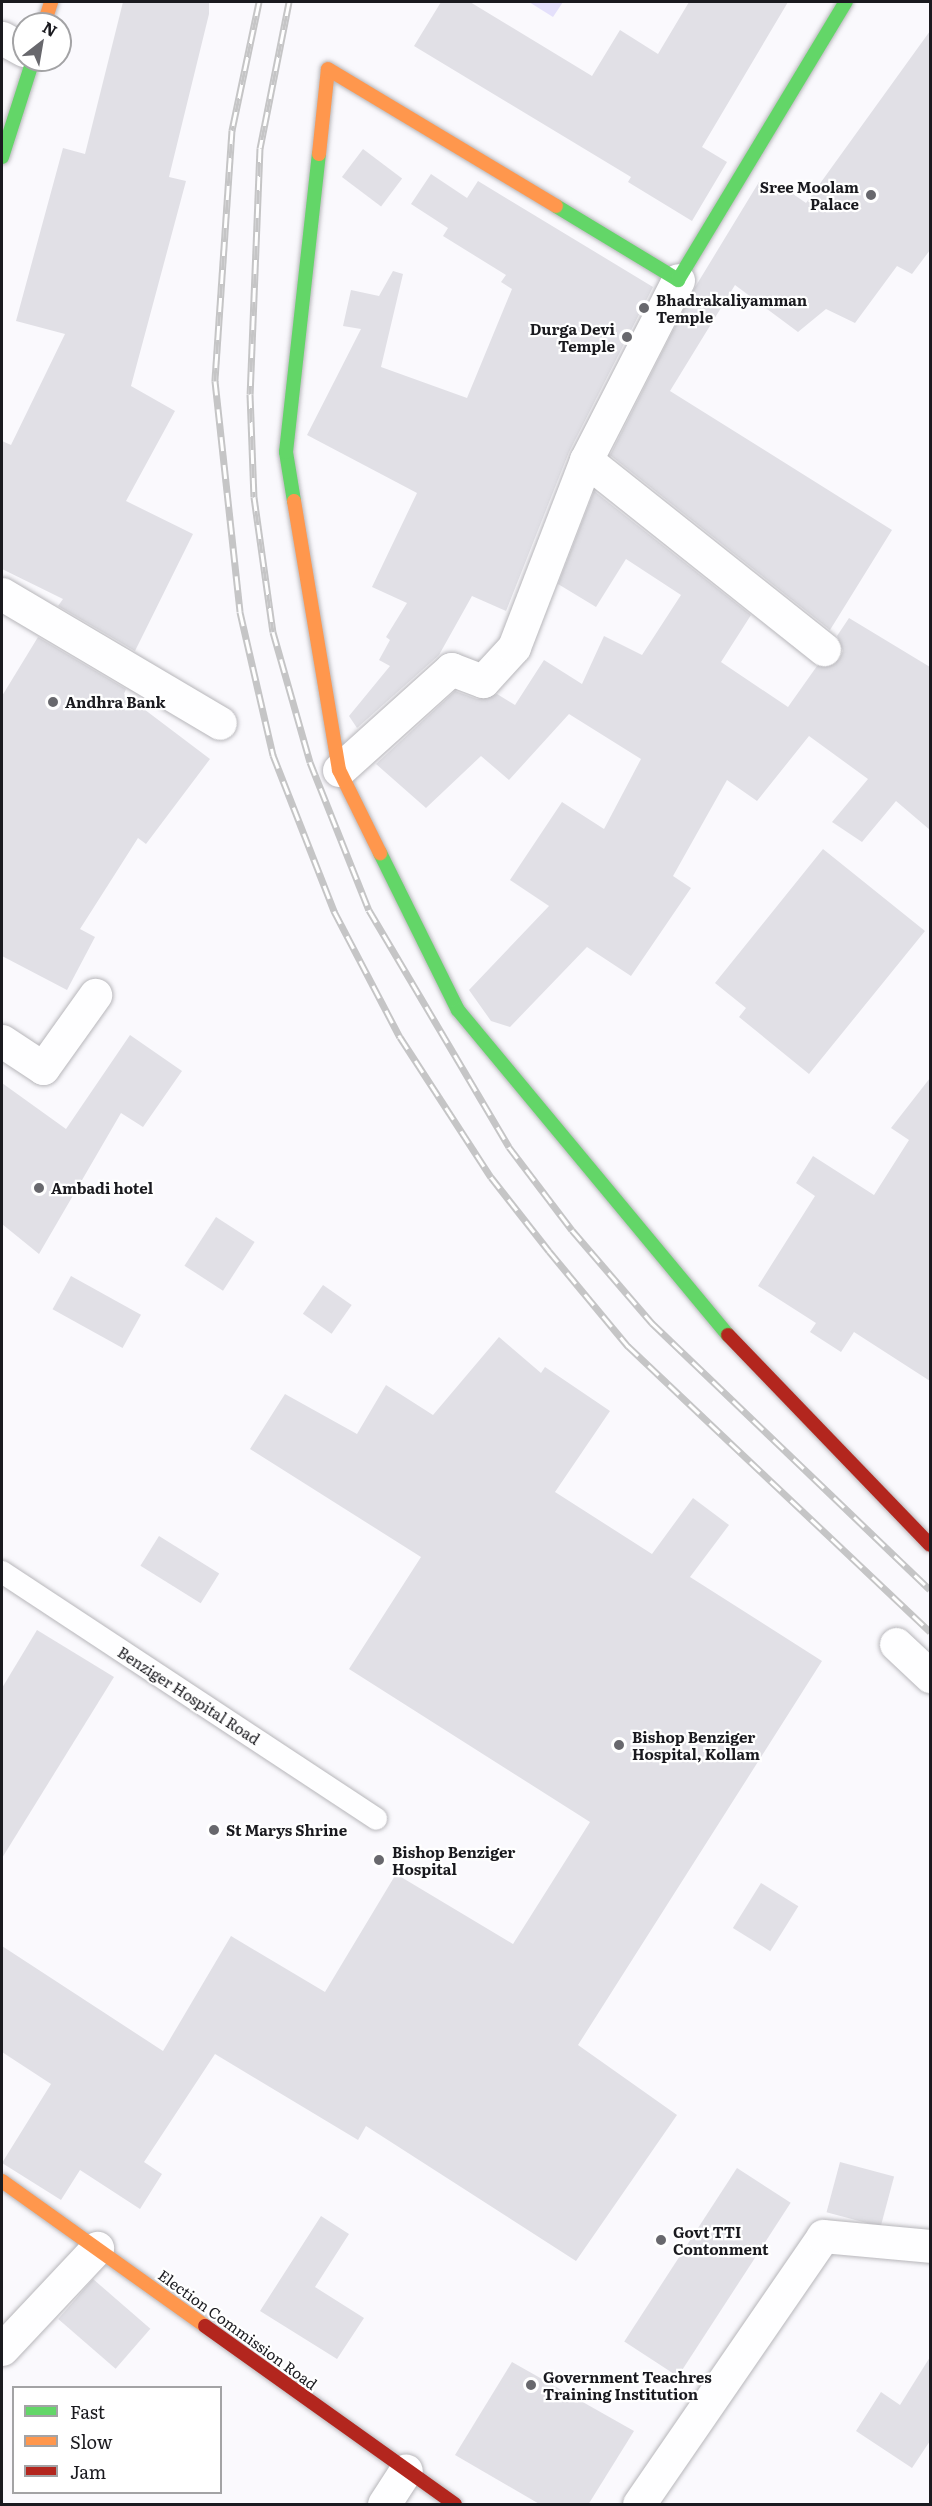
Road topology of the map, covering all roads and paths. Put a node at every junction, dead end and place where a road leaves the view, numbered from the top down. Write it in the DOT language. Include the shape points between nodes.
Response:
graph roads {
  1 [pos="846,2"];
  2 [pos="29,72"];
  3 [pos="2,157"];
  4 [pos="678,280"];
  5 [pos="586,460"];
  6 [pos="2,594"];
  7 [pos="824,649"];
  8 [pos="220,723"];
  9 [pos="339,770"];
  10 [pos="95,995"];
  11 [pos="2,1041"];
  12 [pos="930,1545"];
  13 [pos="2,1572"];
  14 [pos="896,1644"];
  15 [pos="930,1676"];
  16 [pos="376,1819"];
  17 [pos="2,2181"];
  18 [pos="930,2246"];
  19 [pos="97,2248"];
  20 [pos="2,2349"];
  21 [pos="406,2470"];
  22 [pos="384,2505"];
  23 [pos="455,2505"];
  24 [pos="639,2505"];
  1 -- 4 [label="street"];
  2 -- 3 [label="street"];
  4 -- 5 [label="street"];
  4 -- 9 [label="street" via="328,69 286,452"];
  5 -- 7 [label="street"];
  5 -- 9 [label="street" via="514,647 483,681 451,669"];
  6 -- 8 [label="street"];
  9 -- 12 [label="street" via="458,1010 707,1313"];
  10 -- 11 [label="street" via="43,1068"];
  13 -- 16 [label="lane, Benziger Hospital Road"];
  14 -- 15 [label="street"];
  17 -- 19 [label="street, Election Commission Road"];
  18 -- 24 [label="street" via="823,2236"];
  19 -- 20 [label="street"];
  19 -- 21 [label="street, Election Commission Road"];
  21 -- 22 [label="street"];
  21 -- 23 [label="street, Election Commission Road"];
}
